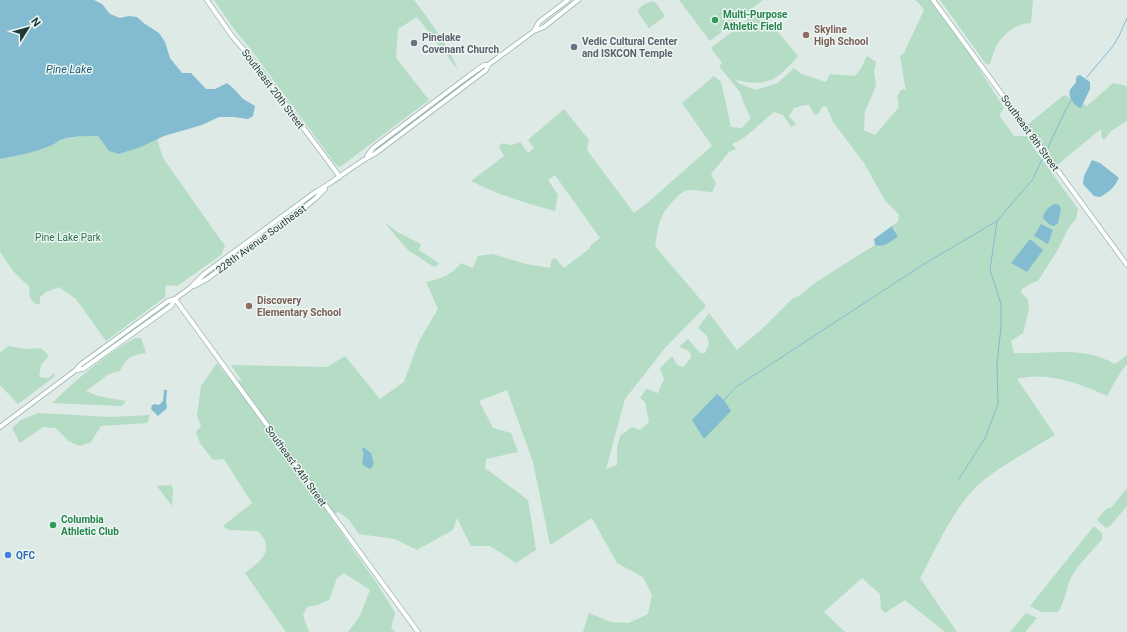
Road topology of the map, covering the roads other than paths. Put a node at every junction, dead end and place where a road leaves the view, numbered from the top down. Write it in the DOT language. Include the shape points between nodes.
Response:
graph roads {
  1 [pos="207,0"];
  2 [pos="568,0"];
  3 [pos="578,0"];
  4 [pos="933,0"];
  5 [pos="534,31"];
  6 [pos="340,177"];
  7 [pos="327,186"];
  8 [pos="273,224"];
  9 [pos="258,240"];
  10 [pos="1127,265"];
  11 [pos="190,288"];
  12 [pos="175,299"];
  13 [pos="108,344"];
  14 [pos="111,349"];
  15 [pos="76,370"];
  16 [pos="0,427"];
  17 [pos="418,632"];
  1 -- 6 [label="main road, Southeast 20th Street"];
  2 -- 5 [label="main road, 228th Avenue Southeast" via="539,22"];
  3 -- 5 [label="main road, 228th Avenue Southeast" via="544,27"];
  4 -- 10 [label="main road, Southeast 8th Street"];
  5 -- 6 [label="main road, 228th Avenue Southeast" via="376,153"];
  6 -- 7 [label="main road, 228th Avenue Southeast"];
  7 -- 8 [label="main road, 228th Avenue Southeast"];
  7 -- 9 [label="main road, 228th Avenue Southeast" via="305,207"];
  8 -- 9 [label="main road"];
  8 -- 11 [label="main road, 228th Avenue Southeast" via="204,274"];
  9 -- 11 [label="main road, 228th Avenue Southeast"];
  11 -- 12 [label="main road, 228th Avenue Southeast"];
  12 -- 13 [label="main road, 228th Avenue Southeast" via="168,301"];
  12 -- 14 [label="main road, 228th Avenue Southeast" via="171,306"];
  12 -- 17 [label="main road, Southeast 24th Street"];
  13 -- 14 [label="main road"];
  13 -- 15 [label="main road, 228th Avenue Southeast"];
  14 -- 15 [label="main road, 228th Avenue Southeast" via="83,370"];
  15 -- 16 [label="main road, 228th Avenue Southeast"];
}
